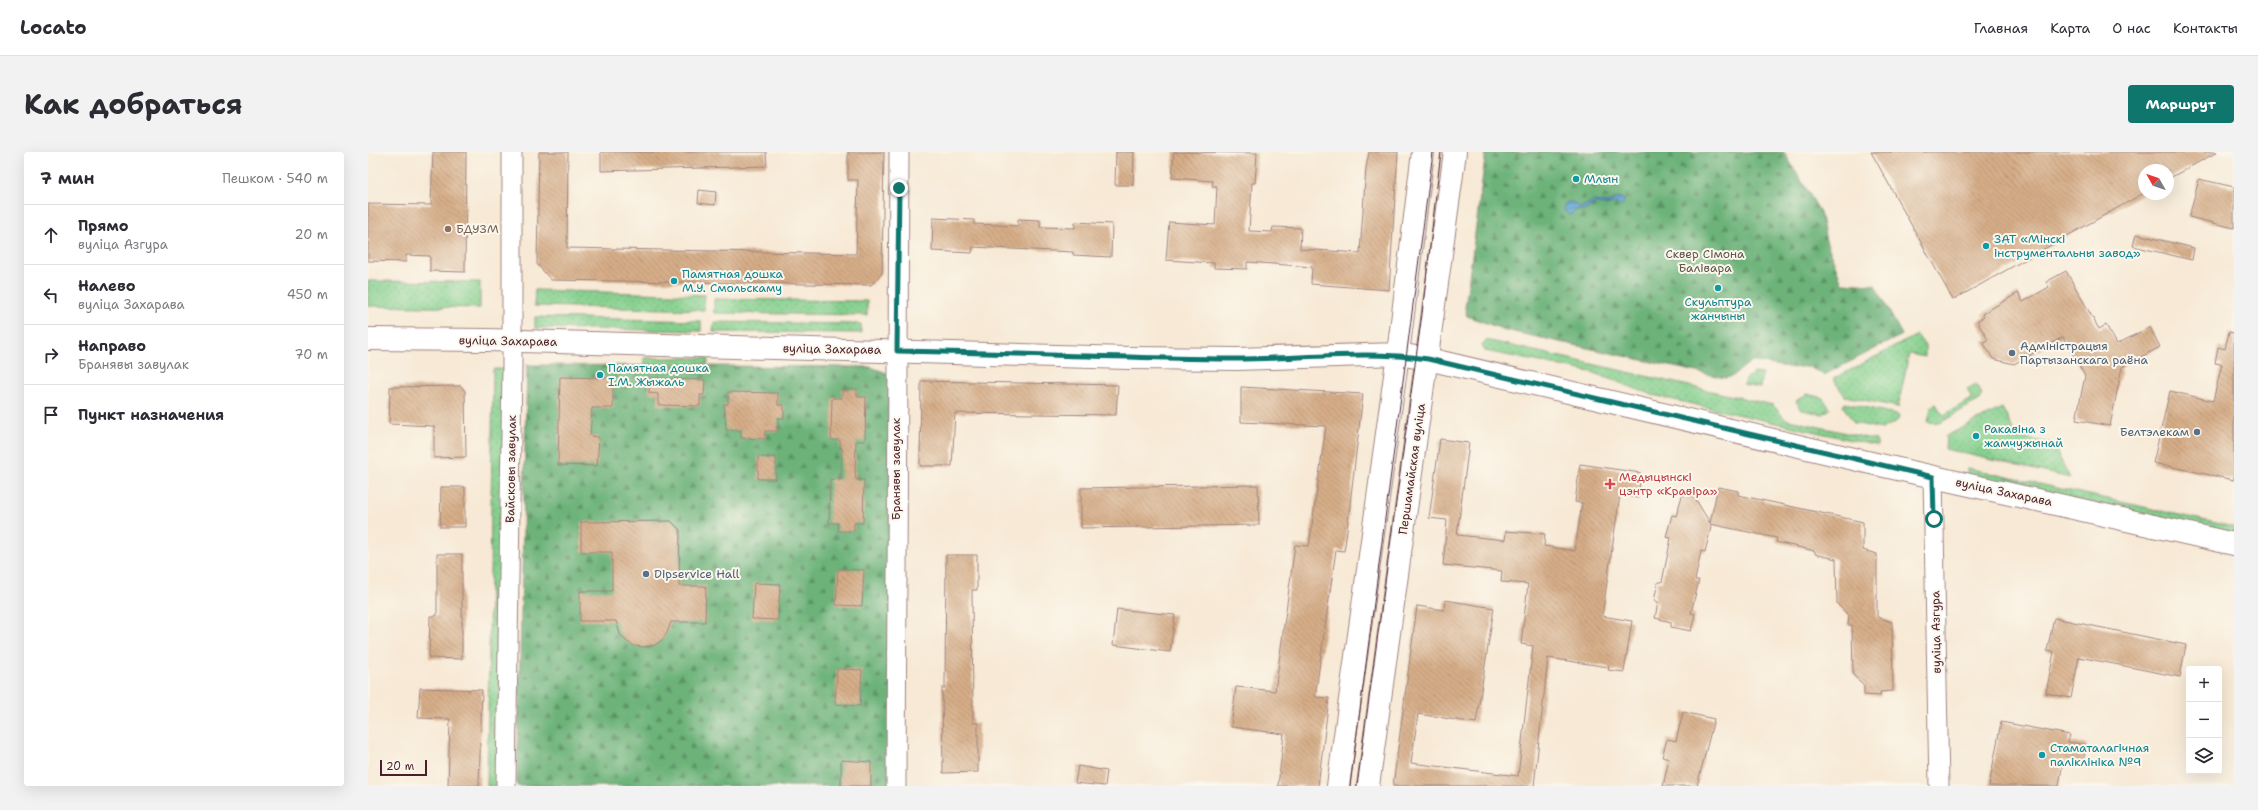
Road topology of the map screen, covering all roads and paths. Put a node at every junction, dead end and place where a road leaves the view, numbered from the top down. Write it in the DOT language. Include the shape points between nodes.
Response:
graph roads {
  1 [pos="512,152"];
  2 [pos="899,152"];
  3 [pos="1423,152"];
  4 [pos="1455,152"];
  5 [pos="368,339"];
  6 [pos="511,341"];
  7 [pos="897,351"];
  8 [pos="1398,354"];
  9 [pos="1428,359"];
  10 [pos="1933,477"];
  11 [pos="2234,544"];
  12 [pos="506,786"];
  13 [pos="896,786"];
  14 [pos="1338,786"];
  15 [pos="1368,786"];
  16 [pos="1940,786"];
  1 -- 6 [label="street, Вайсковы завулак"];
  2 -- 7 [label="street, Бранявы завулак"];
  3 -- 8 [label="main road"];
  4 -- 9 [label="main road, Першамайская вуліца"];
  5 -- 6 [label="main road, вуліца Захарава"];
  6 -- 7 [label="main road, вуліца Захарава"];
  6 -- 12 [label="street, Вайсковы завулак"];
  7 -- 8 [label="main road, вуліца Захарава" via="1252,359"];
  7 -- 13 [label="street, Бранявы завулак"];
  8 -- 9 [label="main road, вуліца Захарава"];
  8 -- 14 [label="main road"];
  9 -- 10 [label="main road, вуліца Захарава"];
  9 -- 15 [label="main road, Першамайская вуліца"];
  10 -- 11 [label="main road, вуліца Захарава"];
  10 -- 16 [label="street, вуліца Азгура"];
}
